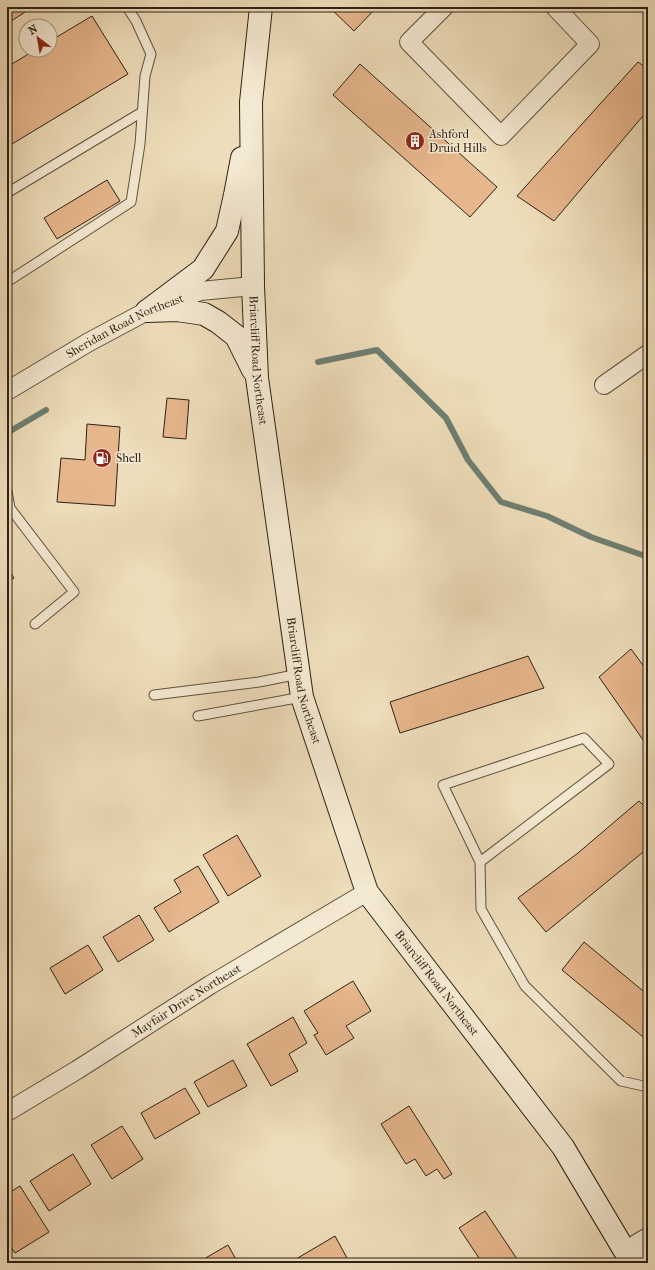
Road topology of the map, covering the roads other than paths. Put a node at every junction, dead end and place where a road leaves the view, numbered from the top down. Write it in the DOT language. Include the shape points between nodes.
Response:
graph roads {
  1 [pos="127,7"];
  2 [pos="261,7"];
  3 [pos="444,7"];
  4 [pos="555,7"];
  5 [pos="251,102"];
  6 [pos="142,112"];
  7 [pos="7,193"];
  8 [pos="7,282"];
  9 [pos="253,286"];
  10 [pos="147,311"];
  11 [pos="648,354"];
  12 [pos="257,378"];
  13 [pos="604,385"];
  14 [pos="7,391"];
  15 [pos="7,491"];
  16 [pos="35,624"];
  17 [pos="299,674"];
  18 [pos="154,695"];
  19 [pos="302,697"];
  20 [pos="198,716"];
  21 [pos="480,862"];
  22 [pos="368,892"];
  23 [pos="648,1087"];
  24 [pos="7,1112"];
  25 [pos="648,1237"];
  26 [pos="635,1262"];
  1 -- 6 [label="lane" via="151,54 145,76"];
  2 -- 5 [label="main road, Briarcliff Road Northeast"];
  3 -- 4 [label="street" via="409,42 501,136 590,44"];
  5 -- 9 [label="main road, Briarcliff Road Northeast"];
  5 -- 10 [label="main road" via="227,231 203,269"];
  6 -- 7 [label="lane"];
  6 -- 8 [label="lane" via="131,202"];
  9 -- 10 [label="street, Sheridan Road Northeast" via="200,291"];
  9 -- 12 [label="main road, Briarcliff Road Northeast"];
  10 -- 12 [label="main road" via="177,310 204,314 218,322 236,336"];
  10 -- 14 [label="street, Sheridan Road Northeast"];
  11 -- 13 [label="street"];
  12 -- 17 [label="main road, Briarcliff Road Northeast"];
  15 -- 16 [label="lane" via="10,508 74,592"];
  17 -- 18 [label="lane" via="259,682"];
  17 -- 19 [label="main road, Briarcliff Road Northeast"];
  19 -- 20 [label="lane"];
  19 -- 22 [label="main road, Briarcliff Road Northeast"];
  21 -- 21 [label="lane" via="609,764 584,738 443,785"];
  21 -- 23 [label="lane" via="481,909 525,986 621,1081"];
  22 -- 24 [label="street, Mayfair Drive Northeast" via="210,985"];
  22 -- 26 [label="main road, Briarcliff Road Northeast" via="563,1147"];
  25 -- 26 [label="street" via="636,1244"];
}
